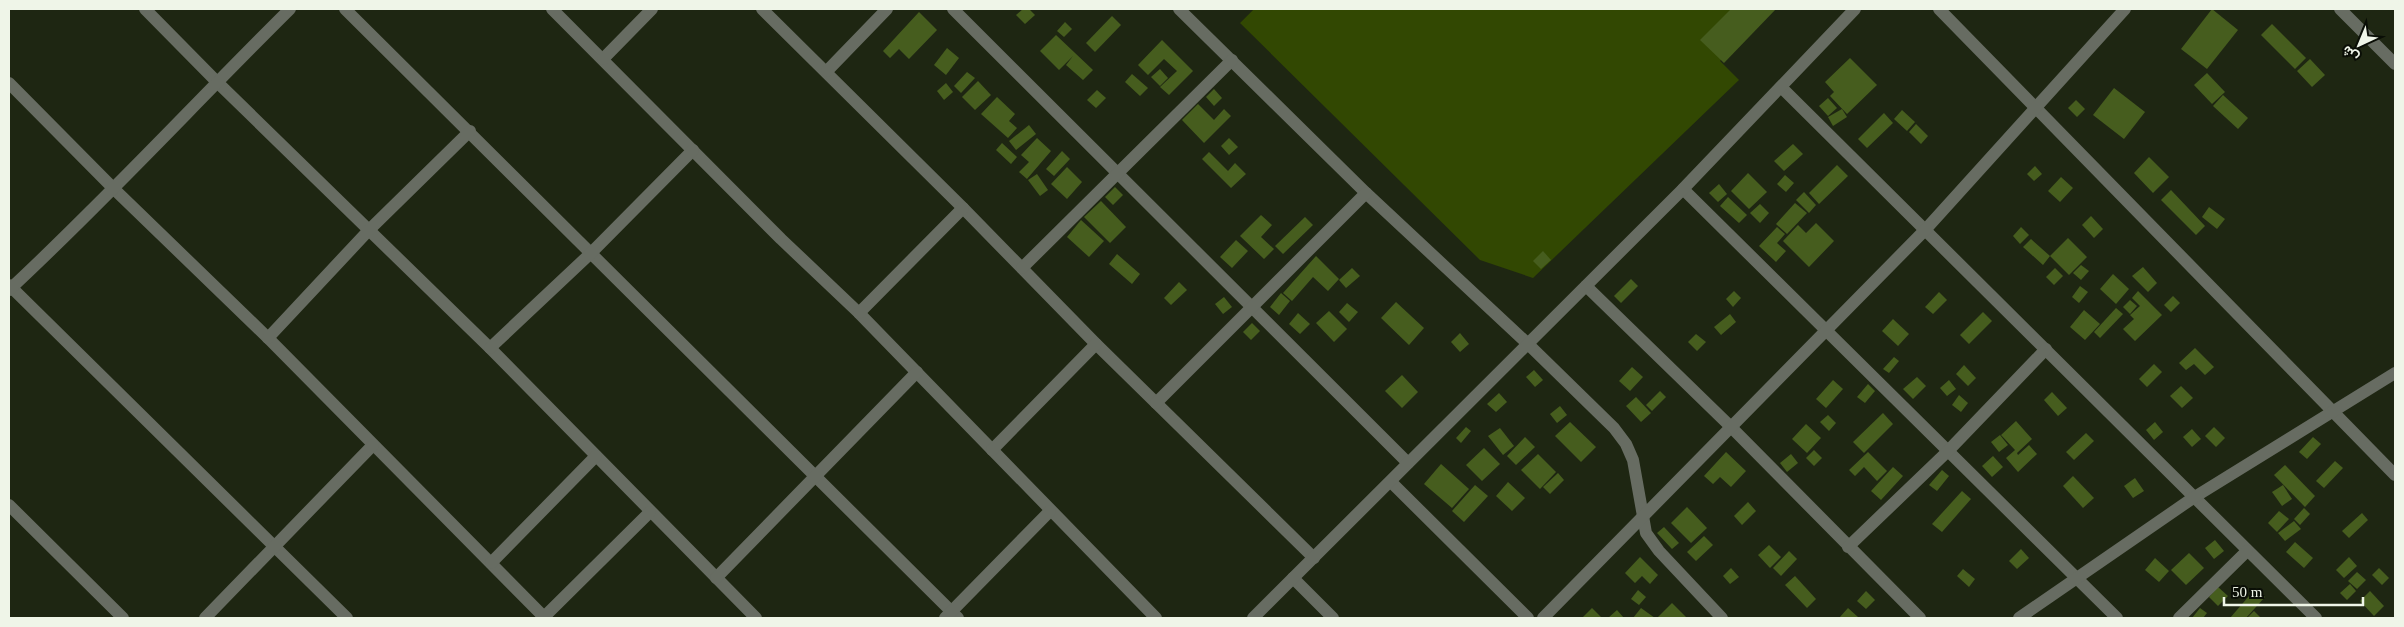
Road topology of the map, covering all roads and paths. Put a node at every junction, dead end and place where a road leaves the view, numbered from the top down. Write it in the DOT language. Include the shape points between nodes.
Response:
graph roads {
  1 [pos="145,9"];
  2 [pos="290,9"];
  3 [pos="345,9"];
  4 [pos="552,9"];
  5 [pos="652,9"];
  6 [pos="762,9"];
  7 [pos="887,9"];
  8 [pos="953,9"];
  9 [pos="1179,9"];
  10 [pos="1855,9"];
  11 [pos="1939,9"];
  12 [pos="2125,9"];
  13 [pos="2340,9"];
  14 [pos="603,59"];
  15 [pos="1232,60"];
  16 [pos="2395,64"];
  17 [pos="827,71"];
  18 [pos="216,81"];
  19 [pos="9,83"];
  20 [pos="1781,87"];
  21 [pos="2036,108"];
  22 [pos="470,131"];
  23 [pos="693,150"];
  24 [pos="1118,173"];
  25 [pos="1684,188"];
  26 [pos="114,189"];
  27 [pos="1366,193"];
  28 [pos="963,208"];
  29 [pos="1926,229"];
  30 [pos="369,230"];
  31 [pos="590,254"];
  32 [pos="1022,268"];
  33 [pos="1586,286"];
  34 [pos="10,288"];
  35 [pos="1253,308"];
  36 [pos="859,313"];
  37 [pos="1828,329"];
  38 [pos="268,338"];
  39 [pos="1096,344"];
  40 [pos="1528,344"];
  41 [pos="490,348"];
  42 [pos="2046,349"];
  43 [pos="917,372"];
  44 [pos="2395,374"];
  45 [pos="1156,403"];
  46 [pos="2332,412"];
  47 [pos="1730,426"];
  48 [pos="373,446"];
  49 [pos="992,450"];
  50 [pos="1948,451"];
  51 [pos="596,456"];
  52 [pos="1408,463"];
  53 [pos="2395,475"];
  54 [pos="815,477"];
  55 [pos="1391,482"];
  56 [pos="2193,498"];
  57 [pos="9,505"];
  58 [pos="1050,511"];
  59 [pos="650,512"];
  60 [pos="1643,514"];
  61 [pos="275,546"];
  62 [pos="1848,547"];
  63 [pos="2247,551"];
  64 [pos="1314,558"];
  65 [pos="491,563"];
  66 [pos="716,578"];
  67 [pos="1293,578"];
  68 [pos="2077,579"];
  69 [pos="951,616"];
  70 [pos="123,618"];
  71 [pos="205,618"];
  72 [pos="347,618"];
  73 [pos="545,618"];
  74 [pos="756,618"];
  75 [pos="1156,618"];
  76 [pos="1253,618"];
  77 [pos="1333,618"];
  78 [pos="1528,618"];
  79 [pos="1543,618"];
  80 [pos="1722,618"];
  81 [pos="1920,618"];
  82 [pos="2019,618"];
  83 [pos="2117,618"];
  84 [pos="2179,618"];
  85 [pos="2316,618"];
  1 -- 18 [label="street"];
  2 -- 18 [label="street"];
  3 -- 22 [label="street"];
  4 -- 14 [label="street"];
  5 -- 14 [label="street"];
  6 -- 17 [label="street"];
  7 -- 17 [label="street"];
  8 -- 24 [label="street"];
  9 -- 15 [label="street"];
  10 -- 20 [label="street"];
  11 -- 21 [label="street"];
  12 -- 21 [label="street"];
  13 -- 16 [label="street"];
  14 -- 23 [label="street"];
  15 -- 24 [label="street"];
  15 -- 27 [label="street"];
  17 -- 28 [label="street"];
  18 -- 26 [label="street"];
  18 -- 30 [label="street"];
  19 -- 26 [label="street"];
  20 -- 25 [label="street"];
  20 -- 29 [label="street"];
  21 -- 29 [label="street"];
  21 -- 46 [label="street"];
  22 -- 30 [label="street"];
  22 -- 31 [label="street"];
  23 -- 31 [label="street"];
  23 -- 36 [label="street"];
  24 -- 32 [label="street"];
  24 -- 35 [label="street"];
  25 -- 33 [label="street"];
  25 -- 37 [label="street"];
  26 -- 34 [label="street"];
  26 -- 38 [label="street"];
  27 -- 35 [label="street"];
  27 -- 40 [label="street"];
  28 -- 32 [label="street"];
  28 -- 36 [label="street"];
  29 -- 37 [label="street"];
  29 -- 42 [label="street"];
  30 -- 38 [label="street"];
  30 -- 41 [label="street"];
  31 -- 41 [label="street"];
  31 -- 54 [label="street"];
  32 -- 39 [label="street"];
  33 -- 40 [label="street"];
  33 -- 47 [label="street"];
  34 -- 61 [label="street"];
  35 -- 45 [label="street"];
  35 -- 52 [label="street"];
  36 -- 43 [label="street"];
  37 -- 47 [label="street"];
  37 -- 50 [label="street"];
  38 -- 48 [label="street"];
  39 -- 45 [label="street"];
  39 -- 49 [label="street"];
  40 -- 52 [label="street"];
  40 -- 60 [label="street" via="1614,428 1626,444 1633,460"];
  41 -- 51 [label="street"];
  42 -- 50 [label="street"];
  42 -- 56 [label="street"];
  43 -- 49 [label="street"];
  43 -- 54 [label="street"];
  44 -- 46 [label="street"];
  45 -- 64 [label="street"];
  46 -- 53 [label="street"];
  46 -- 56 [label="street"];
  47 -- 60 [label="street"];
  47 -- 62 [label="street"];
  48 -- 61 [label="street"];
  48 -- 65 [label="street"];
  49 -- 58 [label="street"];
  50 -- 62 [label="street"];
  50 -- 68 [label="street"];
  51 -- 59 [label="street"];
  51 -- 65 [label="street"];
  52 -- 55 [label="street"];
  54 -- 66 [label="street"];
  54 -- 69 [label="street"];
  55 -- 64 [label="street"];
  55 -- 78 [label="street"];
  56 -- 63 [label="street"];
  56 -- 68 [label="street"];
  57 -- 70 [label="street"];
  58 -- 69 [label="street"];
  58 -- 75 [label="street"];
  59 -- 66 [label="street"];
  59 -- 73 [label="street"];
  60 -- 79 [label="street"];
  60 -- 80 [label="street" via="1646,533 1659,551"];
  61 -- 71 [label="street"];
  61 -- 72 [label="street"];
  62 -- 81 [label="street"];
  63 -- 84 [label="street"];
  63 -- 85 [label="street"];
  64 -- 67 [label="street"];
  65 -- 73 [label="street"];
  66 -- 74 [label="street"];
  67 -- 76 [label="street"];
  67 -- 77 [label="street"];
  68 -- 82 [label="street"];
  68 -- 83 [label="street"];
}
